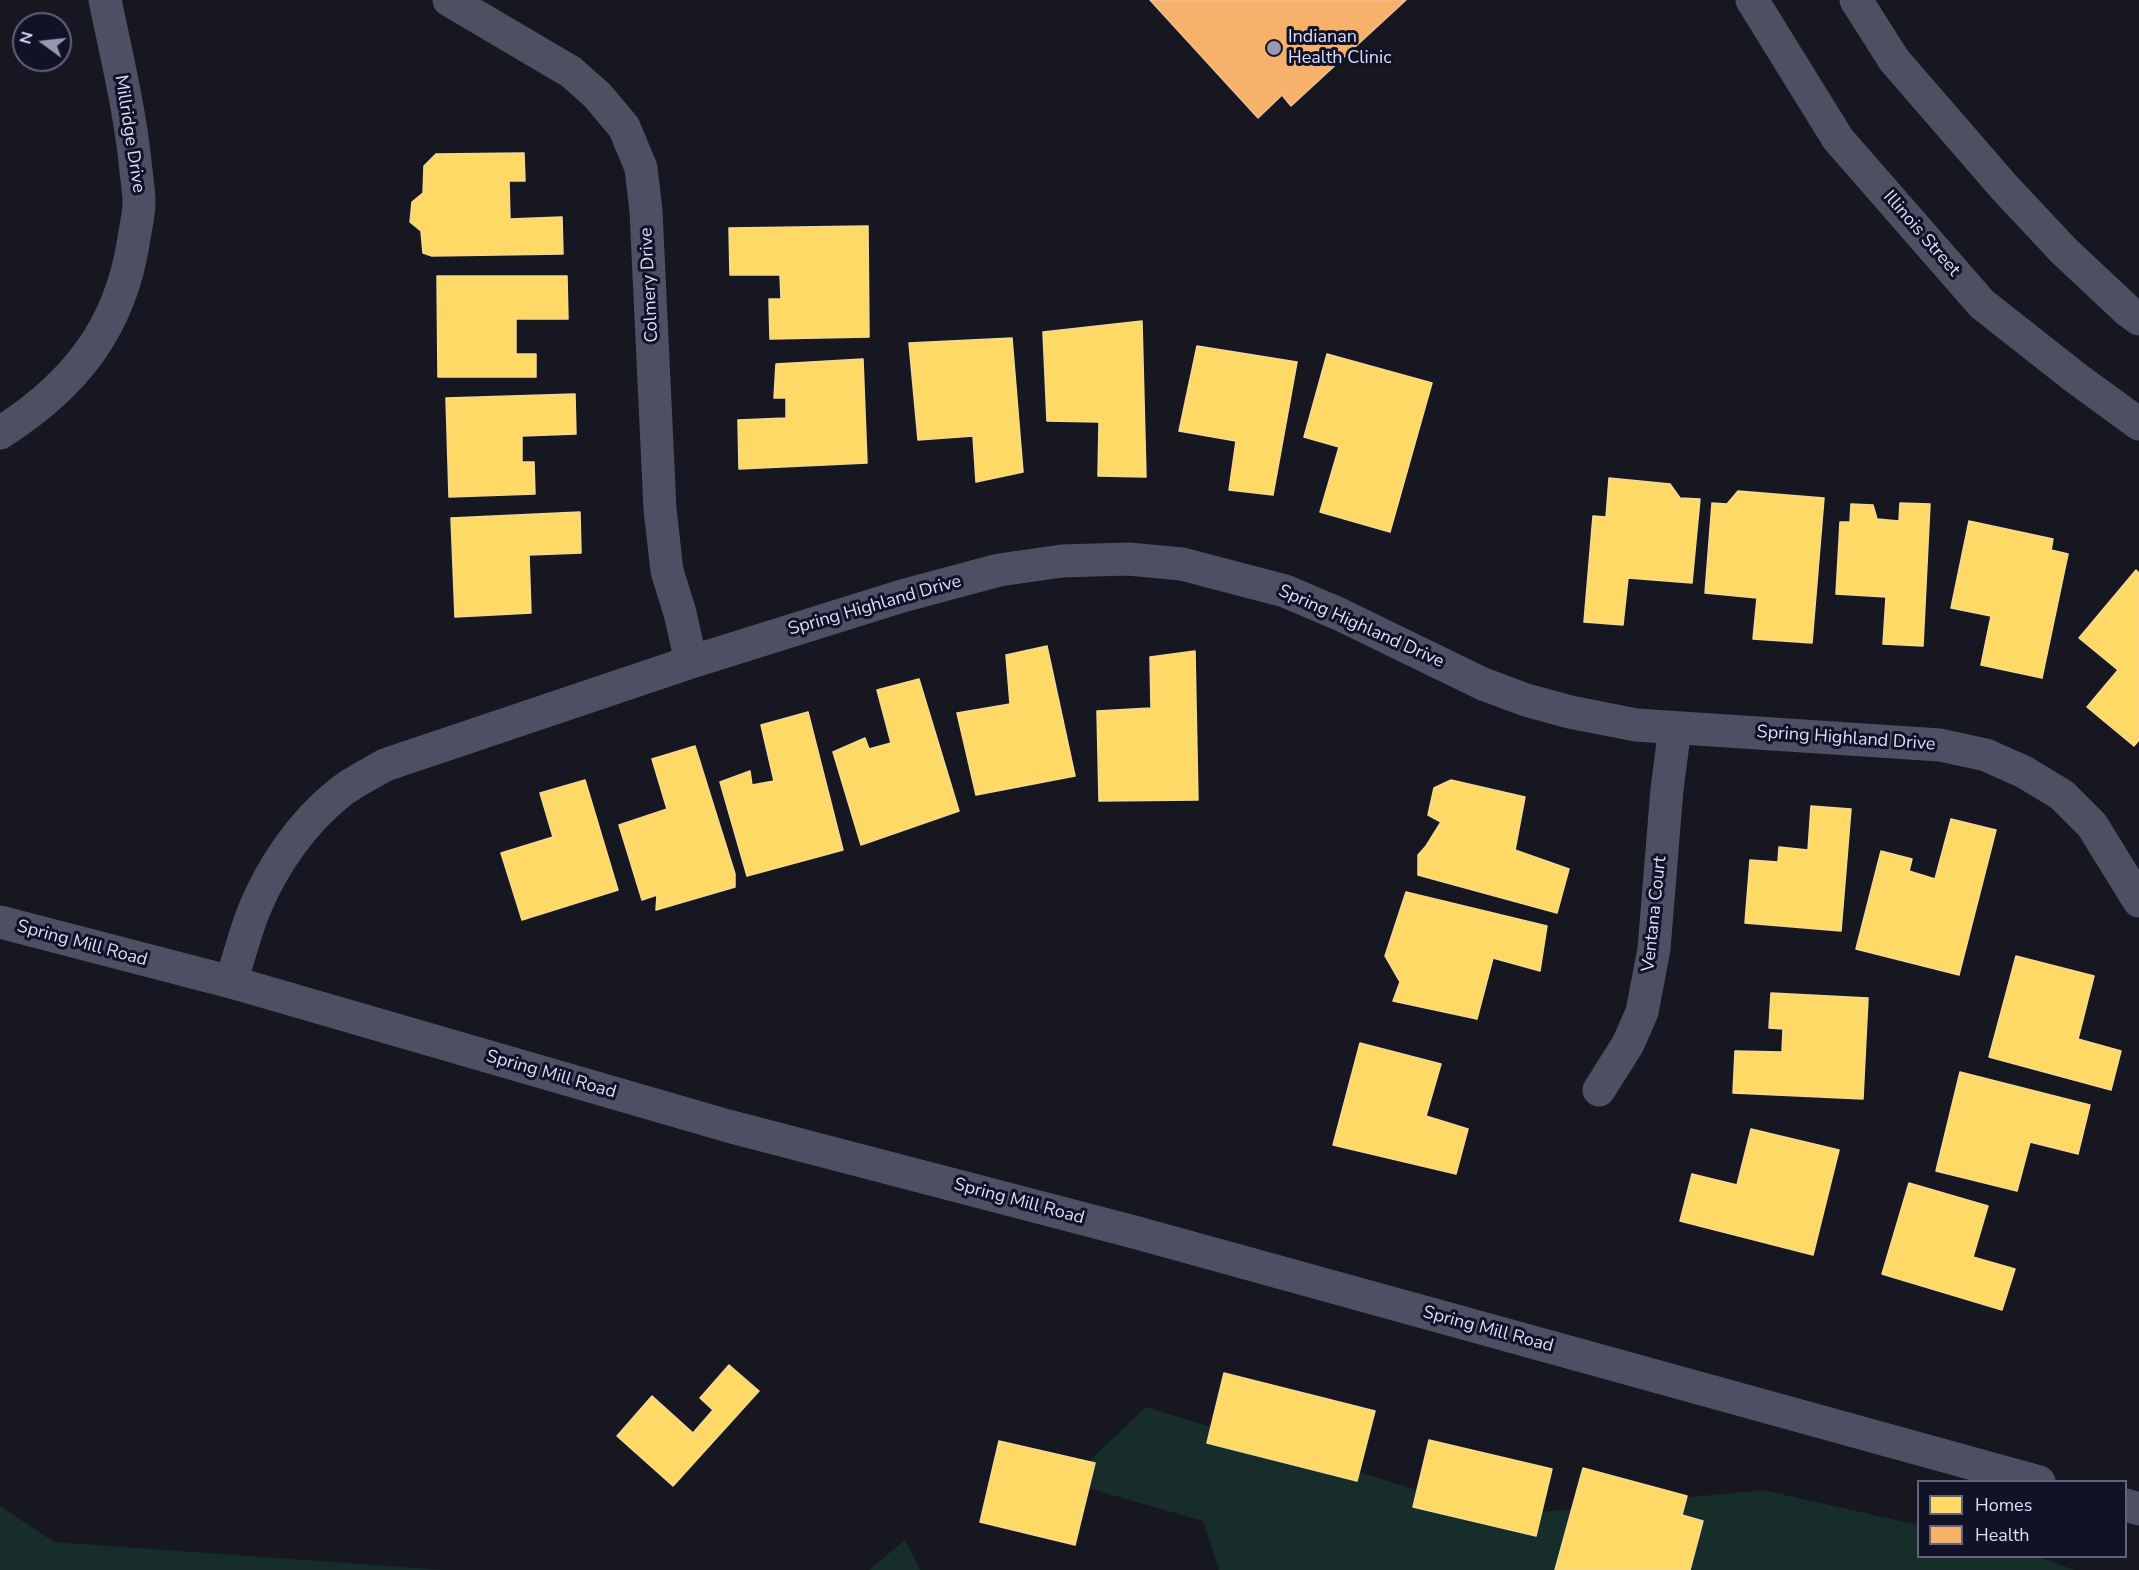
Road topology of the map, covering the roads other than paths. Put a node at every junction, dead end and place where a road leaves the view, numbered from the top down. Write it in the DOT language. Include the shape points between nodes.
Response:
graph roads {
  1 [pos="105,0"];
  2 [pos="449,0"];
  3 [pos="1752,0"];
  4 [pos="1856,0"];
  5 [pos="2139,318"];
  6 [pos="2139,424"];
  7 [pos="0,434"];
  8 [pos="691,662"];
  9 [pos="1675,728"];
  10 [pos="2139,901"];
  11 [pos="0,922"];
  12 [pos="231,982"];
  13 [pos="1599,1090"];
  14 [pos="2032,1480"];
  1 -- 7 [label="street, Millridge Drive" via="132,132 140,202 131,263 113,313 92,351 65,384 31,414"];
  2 -- 8 [label="street, Colmery Drive" via="571,72 624,127 641,168 660,509 667,571"];
  3 -- 6 [label="street, Illinois Street" via="1838,139 1982,304"];
  4 -- 5 [label="street" via="1894,60 2004,188 2064,251"];
  8 -- 9 [label="street, Spring Highland Drive" via="999,570 1062,561 1128,559 1182,564 1285,591 1483,684 1526,700 1636,725"];
  8 -- 12 [label="street, Spring Highland Drive" via="385,765 340,792 293,841 273,873 255,909"];
  9 -- 10 [label="street, Spring Highland Drive" via="1940,746 1986,755 2062,795 2092,825"];
  9 -- 13 [label="street, Ventana Court" via="1654,949 1642,1012 1628,1044"];
  11 -- 12 [label="street, Spring Mill Road"];
  12 -- 14 [label="street, Spring Mill Road" via="728,1126 1134,1232"];
}
